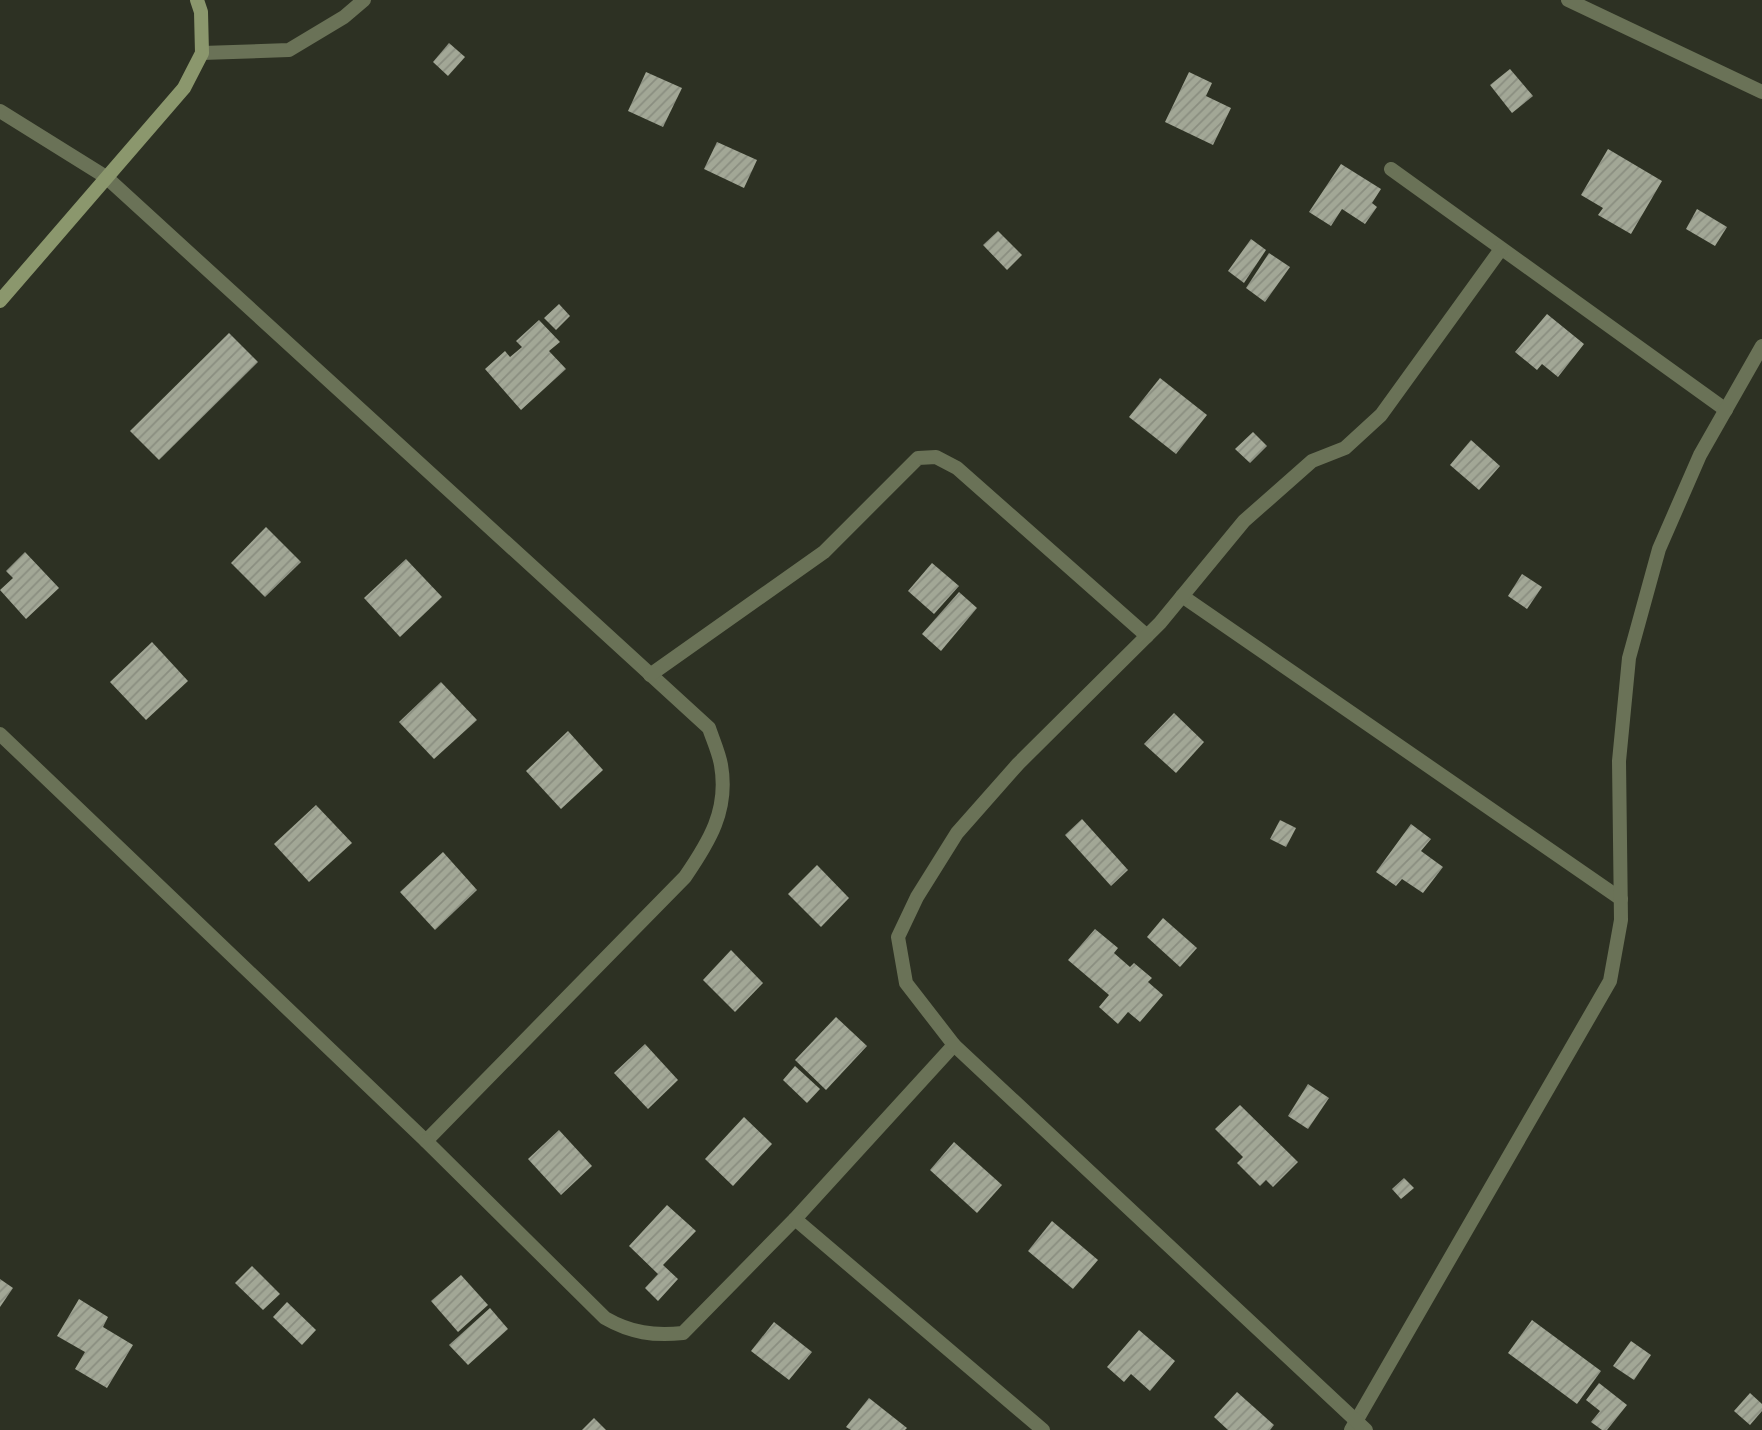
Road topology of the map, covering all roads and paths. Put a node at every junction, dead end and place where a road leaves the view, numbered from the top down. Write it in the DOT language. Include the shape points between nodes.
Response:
graph roads {
  1 [pos="197,0"];
  2 [pos="364,0"];
  3 [pos="1568,0"];
  4 [pos="202,53"];
  5 [pos="1762,92"];
  6 [pos="0,111"];
  7 [pos="1391,169"];
  8 [pos="106,177"];
  9 [pos="1501,249"];
  10 [pos="0,301"];
  11 [pos="1762,346"];
  12 [pos="1726,410"];
  13 [pos="1182,596"];
  14 [pos="1147,636"];
  15 [pos="650,675"];
  16 [pos="0,734"];
  17 [pos="1621,899"];
  18 [pos="954,1045"];
  19 [pos="426,1141"];
  20 [pos="795,1219"];
  21 [pos="1358,1427"];
  22 [pos="1043,1430"];
  1 -- 4 [label="street"];
  2 -- 4 [label="street" via="289,51"];
  3 -- 5 [label="street"];
  4 -- 8 [label="street" via="184,88"];
  6 -- 8 [label="street"];
  7 -- 9 [label="street"];
  8 -- 10 [label="street"];
  8 -- 15 [label="street"];
  9 -- 12 [label="street"];
  9 -- 13 [label="street" via="1381,415 1345,448 1311,461 1244,522"];
  11 -- 12 [label="street"];
  12 -- 17 [label="street" via="1659,549 1629,657 1619,761"];
  13 -- 14 [label="street"];
  13 -- 17 [label="street"];
  14 -- 15 [label="street" via="957,468 936,457 918,458 824,552"];
  14 -- 18 [label="street" via="1018,764 957,833 898,937 906,983"];
  15 -- 19 [label="street" via="709,728 721,764 723,802 709,842 685,877"];
  16 -- 19 [label="street"];
  17 -- 21 [label="street" via="1610,981"];
  18 -- 20 [label="street"];
  18 -- 21 [label="street"];
  19 -- 20 [label="street" via="605,1318 643,1333 683,1333"];
  20 -- 22 [label="street"];
}
